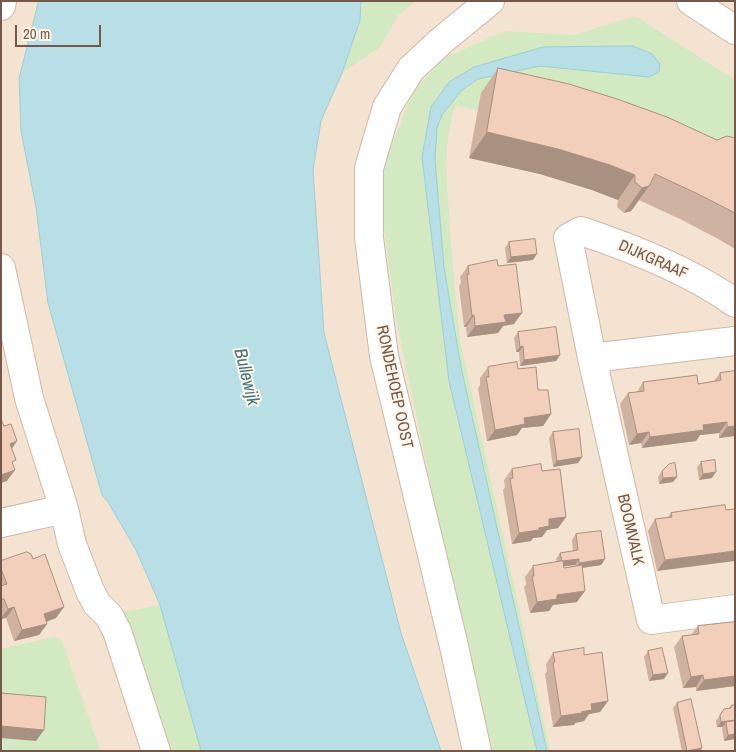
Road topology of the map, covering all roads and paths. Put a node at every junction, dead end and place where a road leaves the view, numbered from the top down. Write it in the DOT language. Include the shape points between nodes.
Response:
graph roads {
  1 [pos="2,1"];
  2 [pos="490,1"];
  3 [pos="691,1"];
  4 [pos="1,6"];
  5 [pos="735,30"];
  6 [pos="568,238"];
  7 [pos="1,268"];
  8 [pos="735,303"];
  9 [pos="735,341"];
  10 [pos="592,358"];
  11 [pos="64,509"];
  12 [pos="1,523"];
  13 [pos="735,609"];
  14 [pos="156,751"];
  15 [pos="477,751"];
  1 -- 4 [label="street"];
  2 -- 15 [label="street, RONDEHOEP OOST" via="411,70 387,107 369,168 369,238 384,356"];
  3 -- 5 [label="street"];
  6 -- 8 [label="street, DIJKGRAAF" via="581,231 627,247 715,288"];
  6 -- 10 [label="street, BOOMVALK"];
  7 -- 11 [label="street" via="29,398"];
  9 -- 10 [label="street"];
  10 -- 13 [label="street, BOOMVALK" via="651,620"];
  11 -- 12 [label="street"];
  11 -- 14 [label="street" via="72,544 90,591 117,631"];
}
